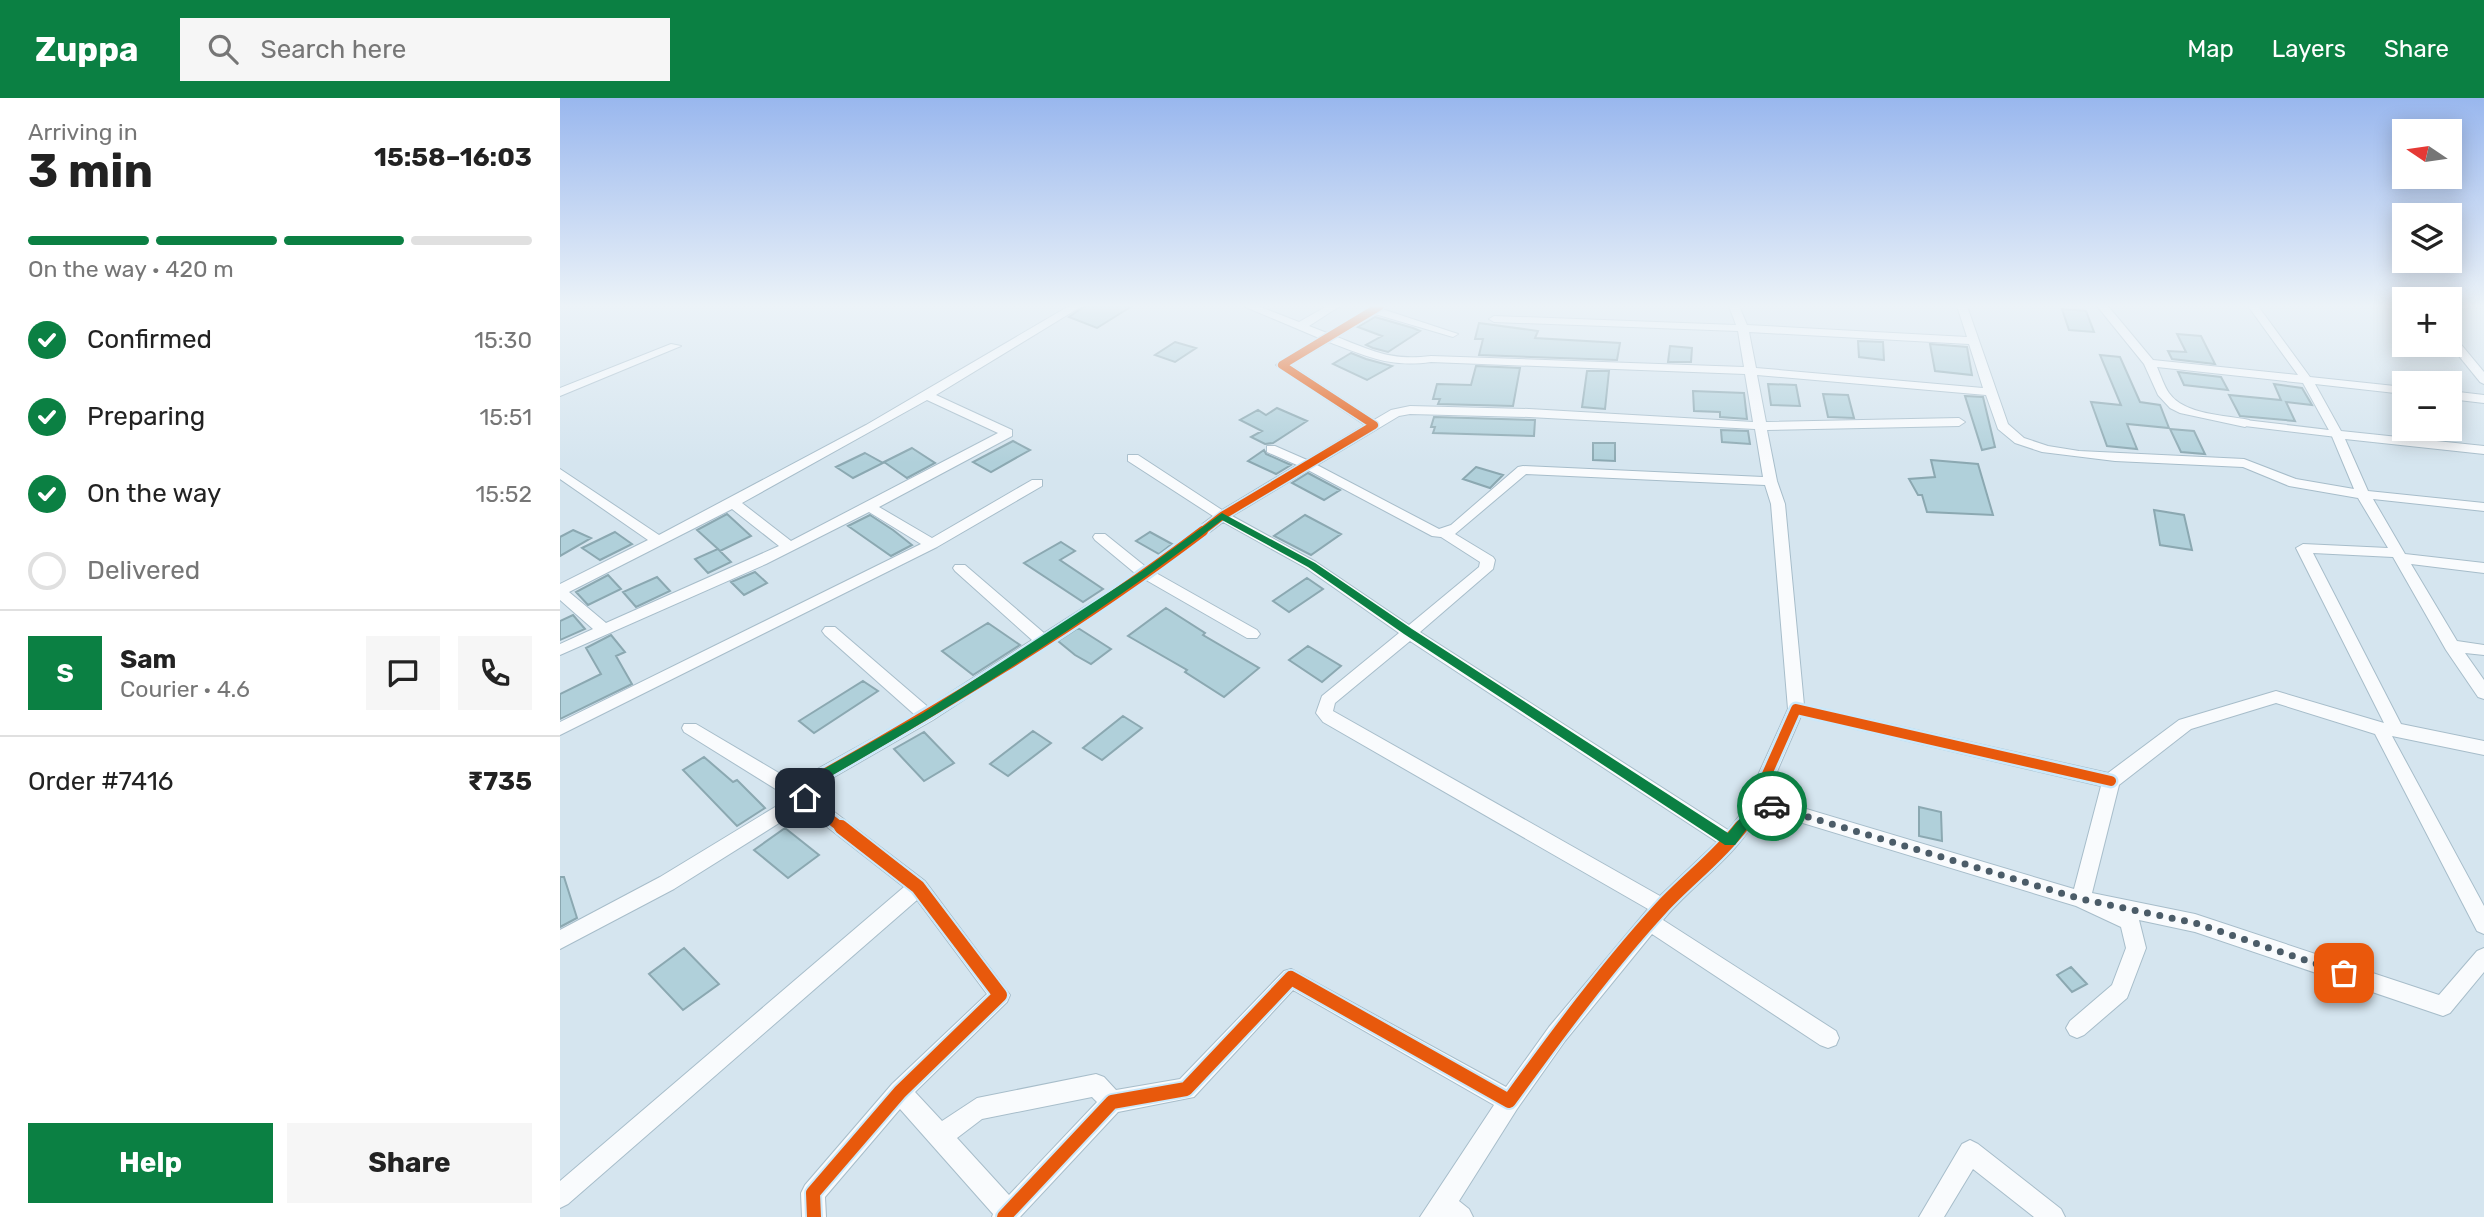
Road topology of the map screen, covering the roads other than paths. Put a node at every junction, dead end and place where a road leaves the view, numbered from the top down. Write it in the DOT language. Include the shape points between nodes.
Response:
graph roads {
  1 [pos="644,358"];
  2 [pos="991,358"];
  3 [pos="1293,358"];
  4 [pos="1387,358"];
  5 [pos="1747,358"];
  6 [pos="1980,358"];
  7 [pos="2145,358"];
  8 [pos="2292,358"];
  9 [pos="2466,358"];
  10 [pos="2149,363"];
  11 [pos="1749,371"];
  12 [pos="2308,380"];
  13 [pos="2484,380"];
  14 [pos="2392,389"];
  15 [pos="560,392"];
  16 [pos="1991,392"];
  17 [pos="925,395"];
  18 [pos="2462,396"];
  19 [pos="2484,399"];
  20 [pos="1959,422"];
  21 [pos="2245,423"];
  22 [pos="1374,425"];
  23 [pos="1760,426"];
  24 [pos="2337,435"];
  25 [pos="1271,449"];
  26 [pos="2484,450"];
  27 [pos="1132,458"];
  28 [pos="1312,465"];
  29 [pos="560,473"];
  30 [pos="1770,481"];
  31 [pos="1037,483"];
  32 [pos="2363,494"];
  33 [pos="733,503"];
  34 [pos="870,507"];
  35 [pos="2484,507"];
  36 [pos="1222,516"];
  37 [pos="1444,533"];
  38 [pos="1100,537"];
  39 [pos="658,541"];
  40 [pos="932,544"];
  41 [pos="789,547"];
  42 [pos="2398,555"];
  43 [pos="960,568"];
  44 [pos="2484,568"];
  45 [pos="1146,574"];
  46 [pos="560,591"];
  47 [pos="604,630"];
  48 [pos="830,631"];
  49 [pos="1408,632"];
  50 [pos="1252,634"];
  51 [pos="1042,640"];
  52 [pos="2452,646"];
  53 [pos="560,650"];
  54 [pos="2484,650"];
  55 [pos="2484,693"];
  56 [pos="1796,709"];
  57 [pos="927,716"];
  58 [pos="690,728"];
  59 [pos="560,729"];
  60 [pos="2388,730"];
  61 [pos="2484,748"];
  62 [pos="2110,781"];
  63 [pos="799,795"];
  64 [pos="1755,801"];
  65 [pos="1730,841"];
  66 [pos="918,887"];
  67 [pos="2081,899"];
  68 [pos="1656,915"];
  69 [pos="2484,925"];
  70 [pos="560,940"];
  71 [pos="2484,957"];
  72 [pos="2077,1028"];
  73 [pos="1828,1038"];
  74 [pos="900,1091"];
  75 [pos="1112,1101"];
  76 [pos="1509,1101"];
  77 [pos="941,1136"];
  78 [pos="560,1196"];
  79 [pos="1445,1213"];
  80 [pos="1006,1215"];
  81 [pos="814,1217"];
  82 [pos="1931,1217"];
  83 [pos="2053,1217"];
  1 -- 15 [label="street"];
  2 -- 17 [label="street"];
  3 -- 22 [label="street" via="1282,365"];
  4 -- 11 [label="street"];
  5 -- 11 [label="street"];
  6 -- 16 [label="street"];
  7 -- 10 [label="street"];
  8 -- 12 [label="street"];
  9 -- 13 [label="street"];
  10 -- 12 [label="street"];
  10 -- 21 [label="street" via="2164,396 2174,405"];
  11 -- 16 [label="street"];
  11 -- 23 [label="street"];
  12 -- 14 [label="street"];
  12 -- 24 [label="street"];
  16 -- 32 [label="street" via="2007,432 2031,446 2085,455 2245,463 2293,483"];
  17 -- 33 [label="street"];
  17 -- 34 [label="street" via="1008,433"];
  18 -- 19 [label="street"];
  20 -- 23 [label="street"];
  21 -- 24 [label="lane"];
  22 -- 23 [label="street" via="1410,410"];
  22 -- 28 [label="street"];
  23 -- 30 [label="street"];
  24 -- 26 [label="street"];
  24 -- 32 [label="street"];
  25 -- 28 [label="street"];
  27 -- 36 [label="street"];
  28 -- 36 [label="street"];
  28 -- 37 [label="street" via="1388,509"];
  29 -- 39 [label="street"];
  30 -- 37 [label="street" via="1523,470 1456,528"];
  30 -- 56 [label="street" via="1778,504"];
  31 -- 40 [label="street"];
  32 -- 35 [label="street"];
  32 -- 42 [label="street"];
  33 -- 39 [label="street"];
  33 -- 41 [label="street"];
  34 -- 40 [label="street"];
  34 -- 41 [label="street"];
  36 -- 45 [label="street"];
  36 -- 49 [label="street" via="1311,565"];
  37 -- 49 [label="street" via="1489,564"];
  38 -- 45 [label="street"];
  39 -- 46 [label="street"];
  40 -- 59 [label="street"];
  41 -- 47 [label="street"];
  42 -- 44 [label="street"];
  42 -- 52 [label="street"];
  42 -- 60 [label="street" via="2302,548"];
  43 -- 51 [label="street"];
  45 -- 50 [label="street"];
  45 -- 51 [label="street"];
  46 -- 47 [label="street"];
  47 -- 53 [label="street"];
  48 -- 57 [label="street"];
  49 -- 65 [label="street"];
  49 -- 68 [label="street" via="1328,700 1324,713"];
  51 -- 57 [label="street"];
  52 -- 54 [label="street"];
  52 -- 55 [label="street"];
  56 -- 62 [label="street"];
  56 -- 64 [label="street"];
  57 -- 63 [label="street"];
  58 -- 63 [label="street"];
  60 -- 61 [label="street"];
  60 -- 62 [label="street" via="2276,698 2185,724"];
  60 -- 69 [label="street"];
  62 -- 67 [label="street"];
  63 -- 66 [label="street"];
  63 -- 70 [label="street" via="667,883"];
  64 -- 65 [label="street"];
  64 -- 67 [label="street"];
  65 -- 68 [label="street"];
  66 -- 74 [label="street" via="1000,995"];
  66 -- 78 [label="street"];
  67 -- 71 [label="street" via="2195,923 2443,1006"];
  67 -- 72 [label="street" via="2130,922 2136,948 2120,991"];
  68 -- 73 [label="street"];
  68 -- 76 [label="street"];
  74 -- 77 [label="street"];
  74 -- 81 [label="street" via="813,1193"];
  75 -- 76 [label="street" via="1186,1088 1291,978"];
  75 -- 77 [label="street" via="1096,1085 1030,1098 977,1109"];
  75 -- 80 [label="street"];
  76 -- 79 [label="street"];
  77 -- 80 [label="street"];
  82 -- 83 [label="street" via="1970,1152"];
}
